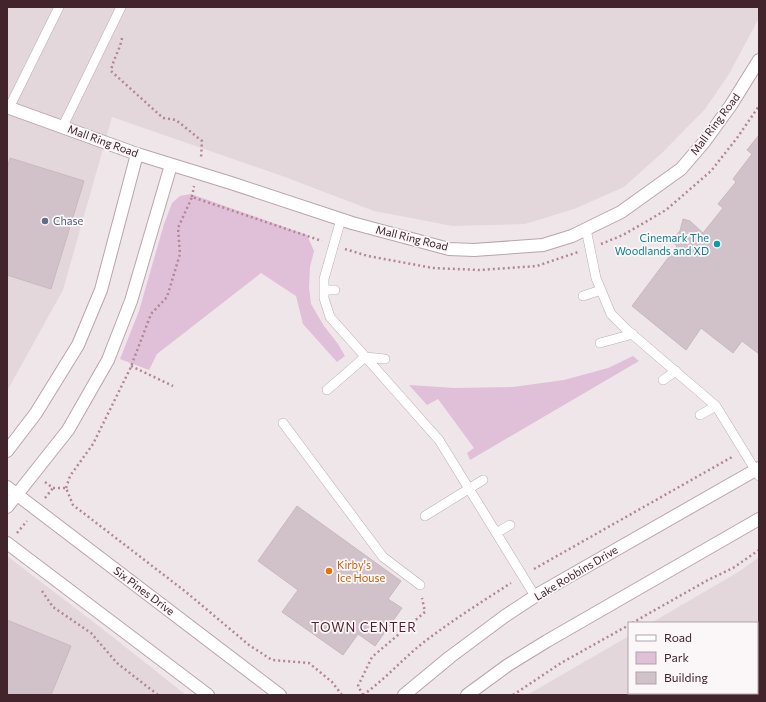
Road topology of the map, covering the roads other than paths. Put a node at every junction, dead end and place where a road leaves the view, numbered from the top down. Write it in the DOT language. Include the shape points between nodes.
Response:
graph roads {
  1 [pos="59,7"];
  2 [pos="121,7"];
  3 [pos="759,60"];
  4 [pos="8,108"];
  5 [pos="63,126"];
  6 [pos="137,154"];
  7 [pos="171,165"];
  8 [pos="341,219"];
  9 [pos="586,230"];
  10 [pos="324,290"];
  11 [pos="335,290"];
  12 [pos="601,290"];
  13 [pos="584,296"];
  14 [pos="633,334"];
  15 [pos="600,343"];
  16 [pos="366,357"];
  17 [pos="385,359"];
  18 [pos="676,371"];
  19 [pos="663,380"];
  20 [pos="327,390"];
  21 [pos="716,406"];
  22 [pos="700,415"];
  23 [pos="283,424"];
  24 [pos="7,451"];
  25 [pos="758,472"];
  26 [pos="483,480"];
  27 [pos="12,490"];
  28 [pos="469,490"];
  29 [pos="7,507"];
  30 [pos="425,516"];
  31 [pos="759,519"];
  32 [pos="510,525"];
  33 [pos="496,532"];
  34 [pos="7,543"];
  35 [pos="420,586"];
  36 [pos="535,596"];
  37 [pos="208,695"];
  38 [pos="280,695"];
  39 [pos="404,695"];
  40 [pos="467,695"];
  1 -- 4 [label="lane"];
  2 -- 5 [label="lane"];
  3 -- 9 [label="street, Mall Ring Road" via="731,105 681,169 621,212"];
  4 -- 5 [label="street, Mall Ring Road"];
  5 -- 6 [label="street, Mall Ring Road"];
  6 -- 7 [label="street, Mall Ring Road"];
  6 -- 24 [label="street" via="101,290 78,346 36,413"];
  7 -- 8 [label="street, Mall Ring Road"];
  7 -- 27 [label="street" via="131,301 108,360 68,430 33,474"];
  8 -- 9 [label="street, Mall Ring Road" via="449,249 474,250 543,245"];
  8 -- 10 [label="lane" via="324,279"];
  9 -- 12 [label="lane"];
  10 -- 11 [label="lane"];
  10 -- 16 [label="lane" via="330,317"];
  12 -- 13 [label="lane"];
  12 -- 14 [label="lane" via="611,314"];
  14 -- 15 [label="lane"];
  14 -- 18 [label="lane"];
  16 -- 17 [label="lane"];
  16 -- 20 [label="lane"];
  16 -- 28 [label="lane" via="439,440"];
  18 -- 19 [label="lane"];
  18 -- 21 [label="lane"];
  21 -- 22 [label="lane"];
  21 -- 25 [label="lane"];
  23 -- 35 [label="lane" via="383,556"];
  25 -- 36 [label="street, Lake Robbins Drive"];
  26 -- 28 [label="lane"];
  27 -- 29 [label="street"];
  27 -- 38 [label="street, Six Pines Drive"];
  28 -- 30 [label="lane"];
  28 -- 33 [label="lane"];
  31 -- 40 [label="street" via="547,641"];
  32 -- 33 [label="lane"];
  33 -- 36 [label="lane"];
  34 -- 37 [label="street"];
  36 -- 39 [label="street, Lake Robbins Drive" via="450,657"];
}
